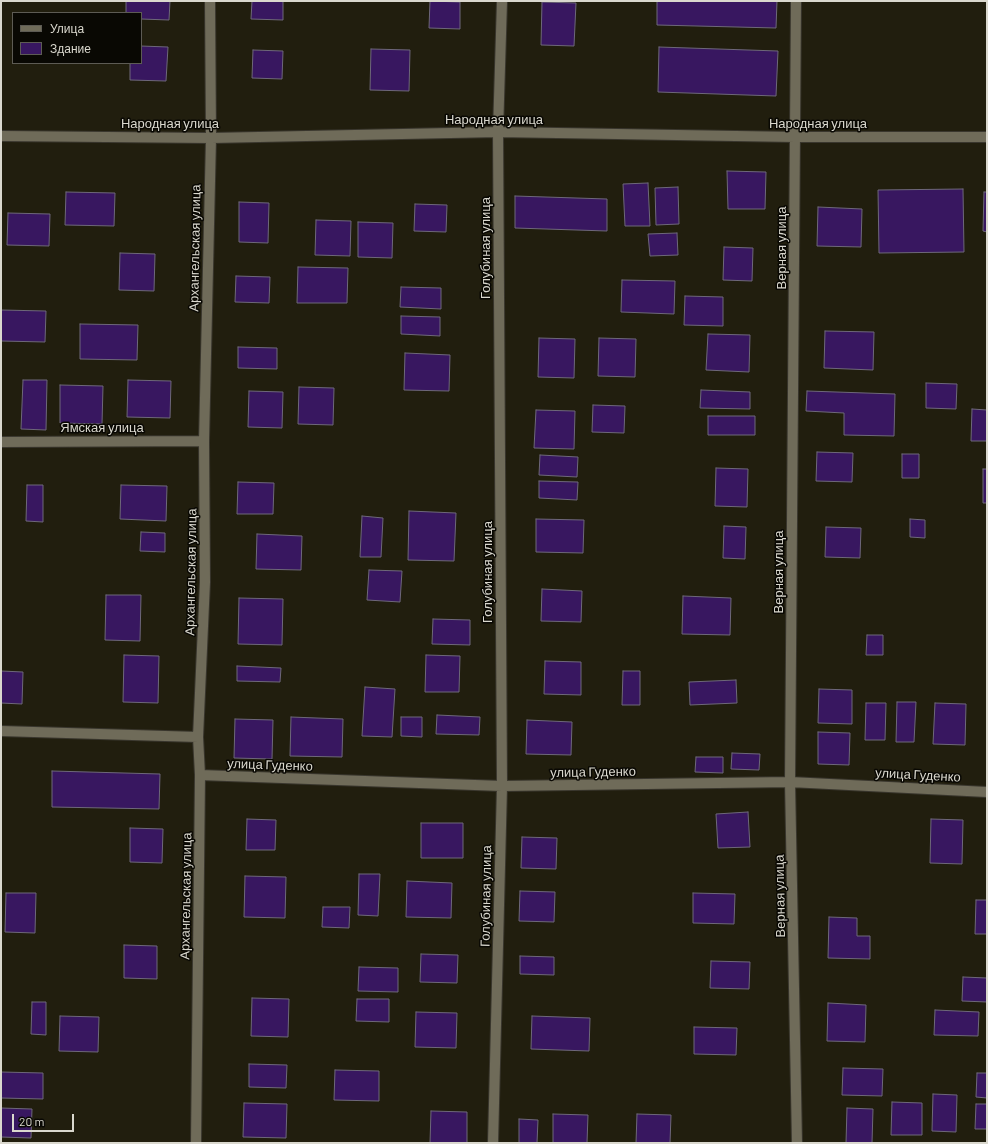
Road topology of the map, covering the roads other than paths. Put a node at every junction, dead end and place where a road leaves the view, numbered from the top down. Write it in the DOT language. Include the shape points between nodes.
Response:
graph roads {
  1 [pos="210,1"];
  2 [pos="502,1"];
  3 [pos="796,1"];
  4 [pos="498,132"];
  5 [pos="1,136"];
  6 [pos="796,137"];
  7 [pos="987,137"];
  8 [pos="210,138"];
  9 [pos="204,441"];
  10 [pos="1,442"];
  11 [pos="1,731"];
  12 [pos="198,736"];
  13 [pos="200,775"];
  14 [pos="790,782"];
  15 [pos="502,786"];
  16 [pos="987,792"];
  17 [pos="196,1143"];
  18 [pos="493,1143"];
  19 [pos="797,1143"];
  1 -- 8 [label="street, Архангельская улица"];
  2 -- 4 [label="street, Голубиная улица"];
  3 -- 6 [label="street, Верная улица"];
  4 -- 6 [label="street, Народная улица"];
  4 -- 8 [label="street, Народная улица"];
  4 -- 15 [label="street, Голубиная улица"];
  5 -- 8 [label="street, Народная улица"];
  6 -- 7 [label="street, Народная улица"];
  6 -- 14 [label="street, Верная улица"];
  8 -- 9 [label="street, Архангельская улица"];
  9 -- 10 [label="street, Ямская улица"];
  9 -- 12 [label="street, Архангельская улица" via="206,582"];
  11 -- 12 [label="street"];
  12 -- 13 [label="street, Архангельская улица"];
  13 -- 15 [label="street, улица Гуденко"];
  13 -- 17 [label="street, Архангельская улица"];
  14 -- 15 [label="street, улица Гуденко"];
  14 -- 16 [label="street, улица Гуденко"];
  14 -- 19 [label="street, Верная улица"];
  15 -- 18 [label="street, Голубиная улица"];
}
